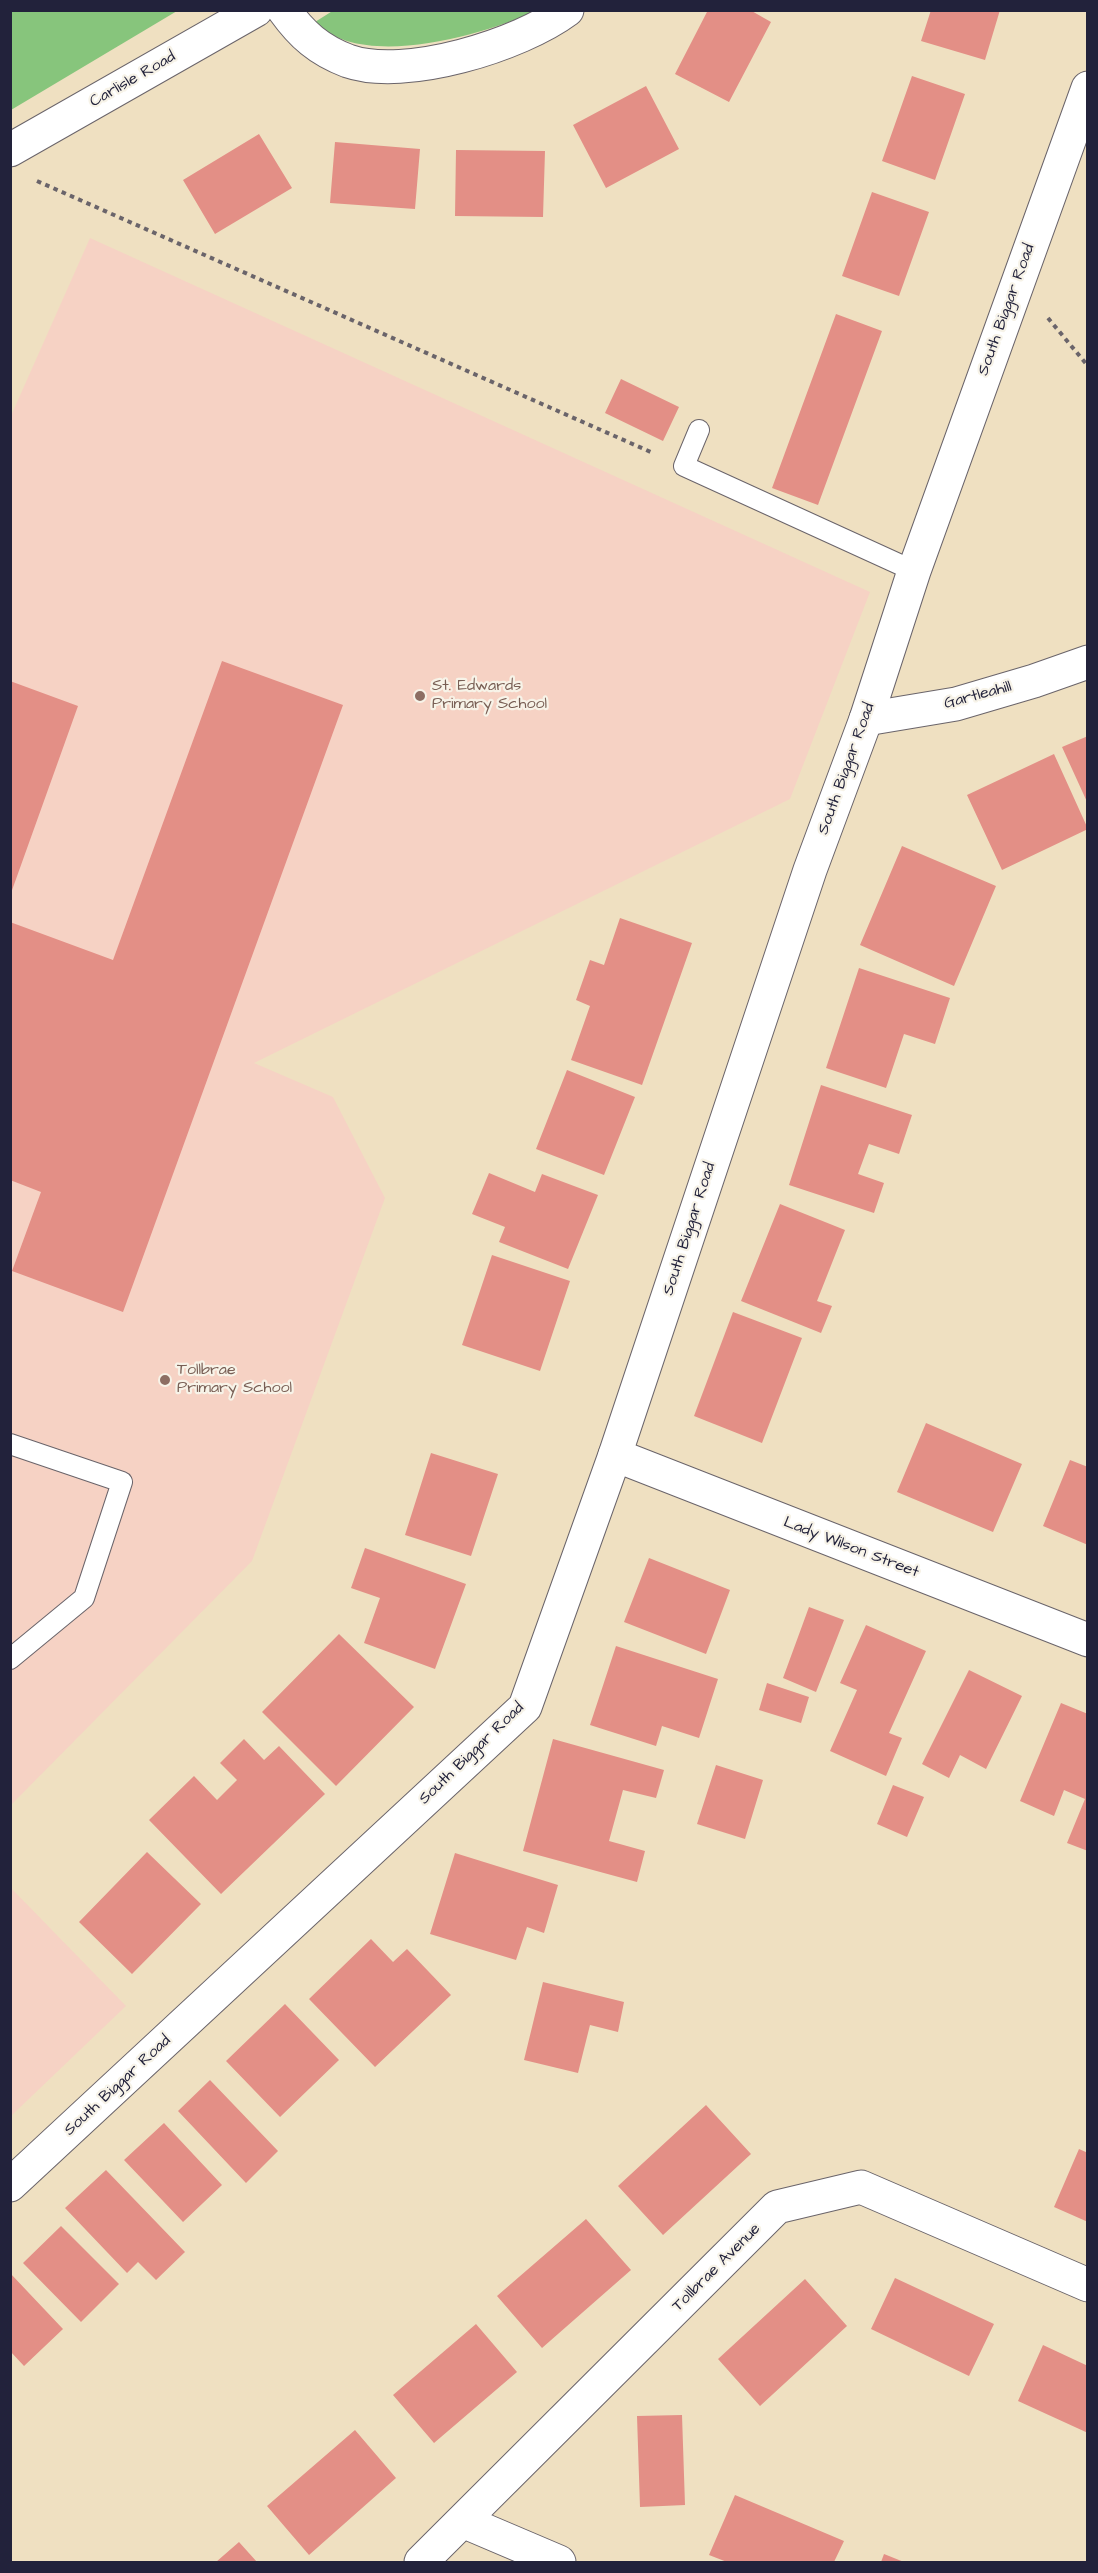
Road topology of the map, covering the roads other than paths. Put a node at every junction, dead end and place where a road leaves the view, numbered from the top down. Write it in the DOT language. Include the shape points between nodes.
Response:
graph roads {
  1 [pos="256,10"];
  2 [pos="284,10"];
  3 [pos="567,10"];
  4 [pos="1088,88"];
  5 [pos="10,150"];
  6 [pos="699,430"];
  7 [pos="914,571"];
  8 [pos="1088,662"];
  9 [pos="866,719"];
  10 [pos="10,1444"];
  11 [pos="615,1455"];
  12 [pos="1088,1640"];
  13 [pos="10,1659"];
  14 [pos="10,2185"];
  15 [pos="1088,2285"];
  16 [pos="465,2522"];
  17 [pos="421,2562"];
  18 [pos="559,2562"];
  1 -- 5 [label="street, Carlisle Road"];
  2 -- 3 [label="street" via="301,34 323,49 350,62 381,65 442,60 501,45 531,33"];
  4 -- 7 [label="street, South Biggar Road"];
  6 -- 7 [label="lane" via="684,466"];
  7 -- 9 [label="street, South Biggar Road"];
  8 -- 9 [label="street, Gartleahill" via="956,704"];
  9 -- 11 [label="street, South Biggar Road" via="806,881"];
  10 -- 13 [label="lane" via="122,1482 84,1598"];
  11 -- 12 [label="street, Lady Wilson Street"];
  11 -- 14 [label="street, South Biggar Road" via="525,1707"];
  15 -- 16 [label="street, Tollbrae Avenue" via="861,2187 777,2207"];
  16 -- 17 [label="street, Tollbrae Avenue"];
  16 -- 18 [label="street"];
}
